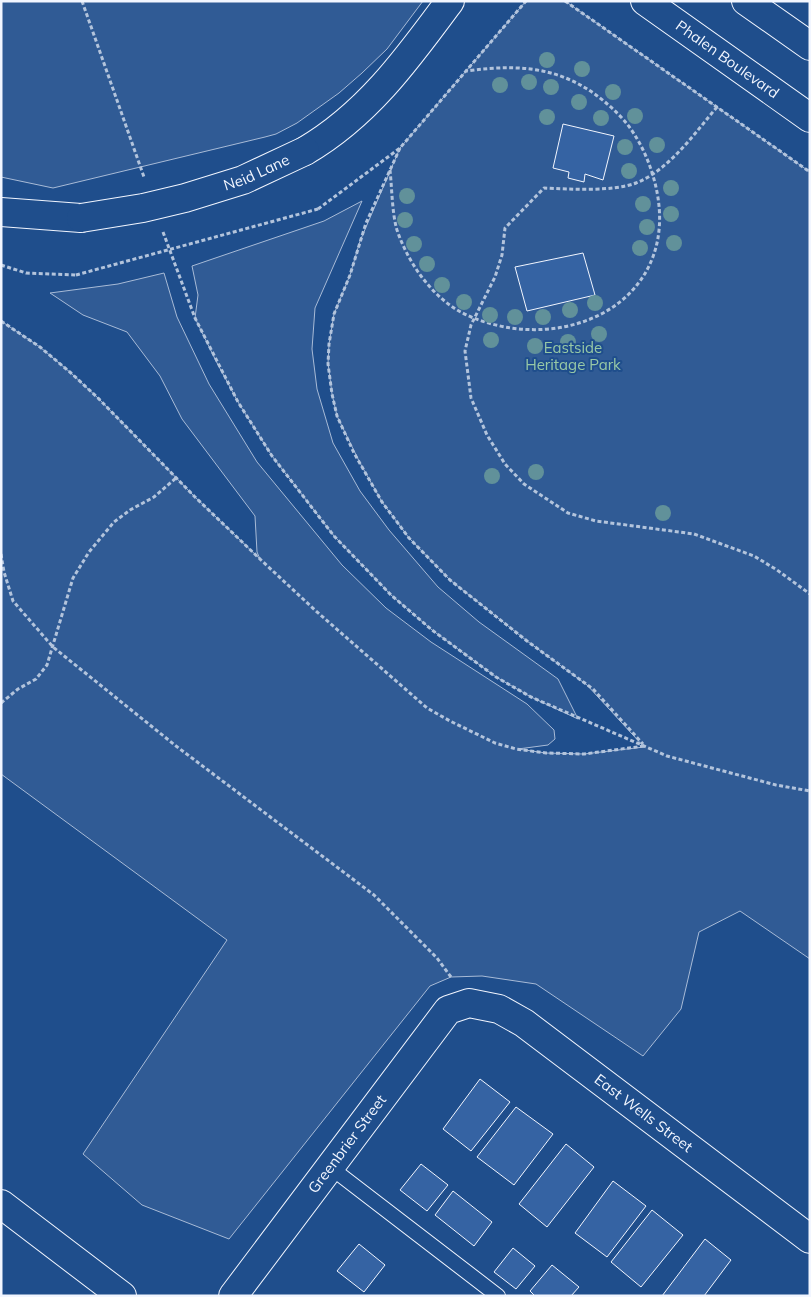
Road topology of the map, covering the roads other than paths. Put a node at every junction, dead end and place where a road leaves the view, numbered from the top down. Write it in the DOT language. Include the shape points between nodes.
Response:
graph roads {
  1 [pos="450,1"];
  2 [pos="645,1"];
  3 [pos="746,1"];
  4 [pos="810,46"];
  5 [pos="810,118"];
  6 [pos="1,212"];
  7 [pos="469,1003"];
  8 [pos="330,1167"];
  9 [pos="1,1204"];
  10 [pos="810,1239"];
  11 [pos="122,1296"];
  12 [pos="233,1296"];
  13 [pos="498,1296"];
  1 -- 6 [label="street, Neid Lane, bridge" via="382,88 347,123 305,151 243,180 143,208 81,218"];
  2 -- 5 [label="street, Phalen Boulevard"];
  3 -- 4 [label="street"];
  7 -- 8 [label="street, Greenbrier Street" via="448,1010"];
  7 -- 10 [label="street, East Wells Street" via="499,1009 524,1023"];
  8 -- 12 [label="street, Greenbrier Street"];
  8 -- 13 [label="lane"];
  9 -- 11 [label="street"];
}
